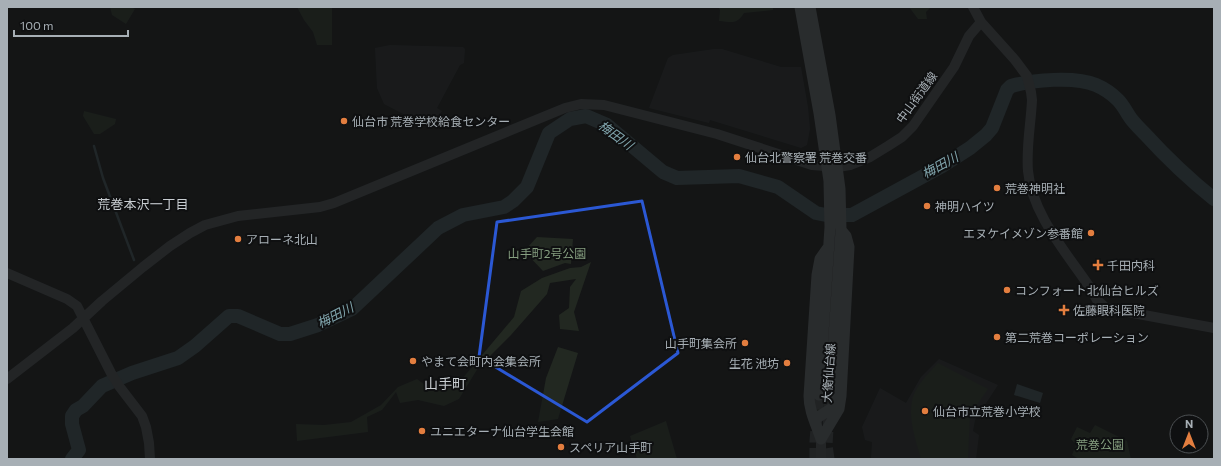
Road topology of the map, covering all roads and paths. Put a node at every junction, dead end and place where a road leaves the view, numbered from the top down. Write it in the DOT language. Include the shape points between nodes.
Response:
graph roads {
  1 [pos="800,7"];
  2 [pos="810,7"];
  3 [pos="973,7"];
  4 [pos="981,22"];
  5 [pos="813,51"];
  6 [pos="832,167"];
  7 [pos="835,205"];
  8 [pos="841,226"];
  9 [pos="827,248"];
  10 [pos="7,273"];
  11 [pos="84,317"];
  12 [pos="1214,328"];
  13 [pos="842,374"];
  14 [pos="7,379"];
  15 [pos="819,395"];
  16 [pos="830,396"];
  17 [pos="839,409"];
  18 [pos="815,420"];
  19 [pos="820,439"];
  20 [pos="150,459"];
  21 [pos="821,459"];
  1 -- 5 [label="main road, 大衡仙台線"];
  2 -- 5 [label="main road, 大衡仙台線"];
  3 -- 4 [label="street"];
  4 -- 6 [label="street, 中山街道線" via="969,36 954,67 913,126 902,137 870,157 850,165"];
  4 -- 12 [label="street" via="1027,76 1031,92 1028,170 1035,202 1047,225 1097,300 1110,309"];
  5 -- 6 [label="main road, 大衡仙台線" via="818,113"];
  6 -- 7 [label="main road, 大衡仙台線"];
  6 -- 11 [label="street" via="812,165 717,134 622,109 581,104 565,108 334,203 313,208 238,216 205,225 170,246"];
  7 -- 8 [label="main road, 大衡仙台線"];
  7 -- 9 [label="main road, 大衡仙台線" via="829,222"];
  8 -- 13 [label="main road, 大衡仙台線" via="849,247"];
  8 -- 16 [label="main road, 大衡仙台線"];
  9 -- 15 [label="main road, 大衡仙台線"];
  9 -- 18 [label="main road, 大衡仙台線" via="820,259 817,275 809,396 810,409"];
  10 -- 11 [label="street" via="67,299 77,306"];
  11 -- 14 [label="street" via="72,330"];
  11 -- 20 [label="street" via="111,373 142,416"];
  13 -- 17 [label="main road, 大衡仙台線"];
  13 -- 18 [label="main road" via="839,374 837,403"];
  17 -- 18 [label="main road"];
  17 -- 19 [label="main road, 大衡仙台線"];
  18 -- 19 [label="main road, 大衡仙台線"];
  19 -- 21 [label="street"];
}
